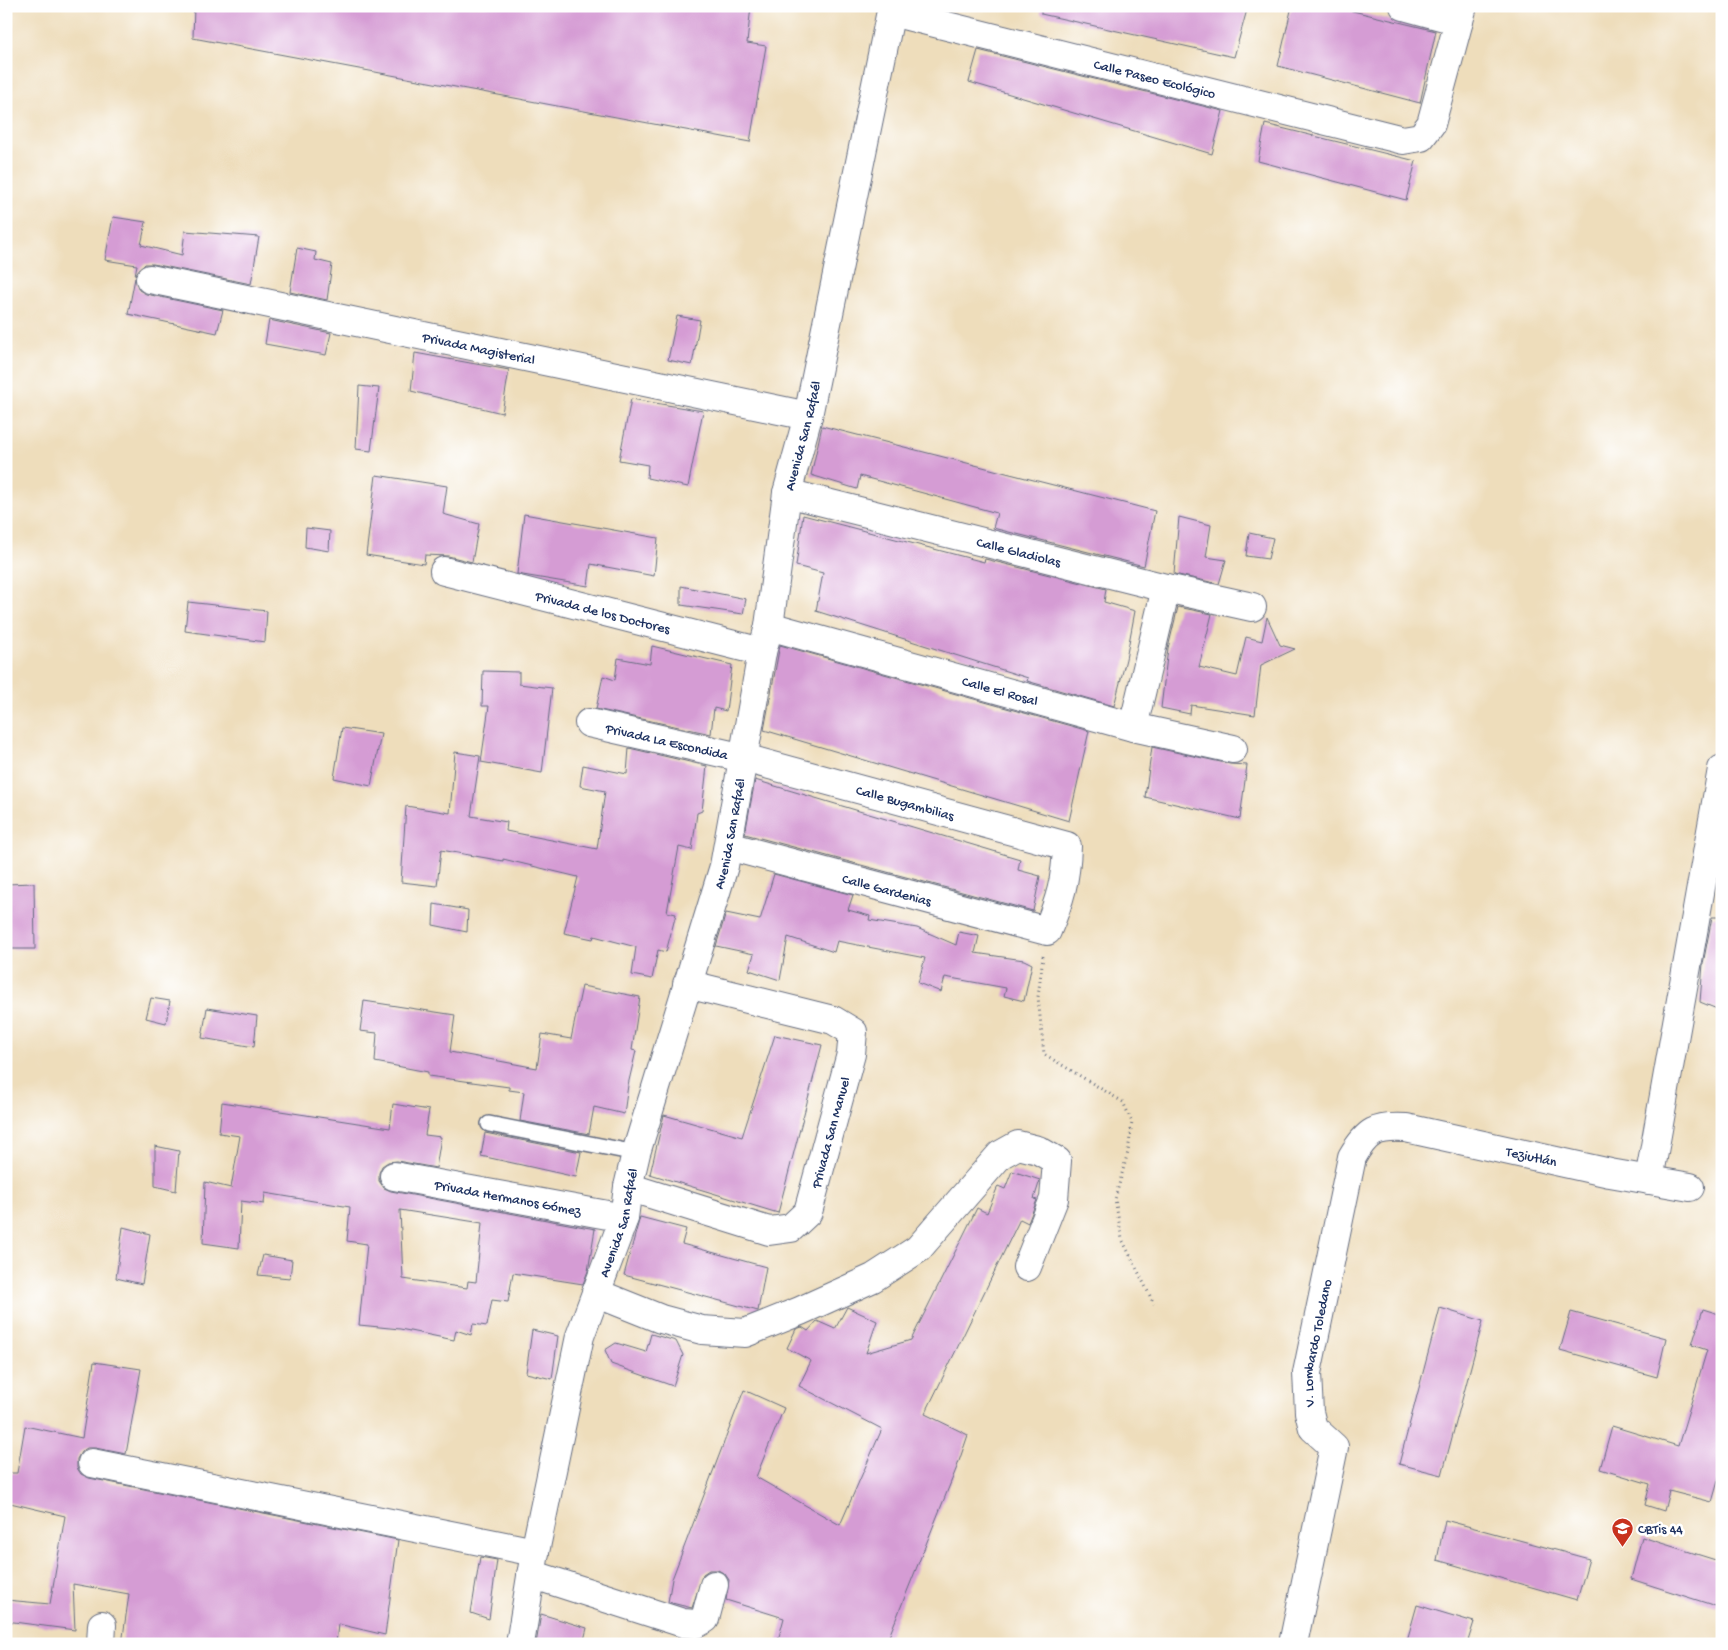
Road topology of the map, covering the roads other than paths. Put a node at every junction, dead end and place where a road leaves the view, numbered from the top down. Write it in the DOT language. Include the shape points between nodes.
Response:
graph roads {
  1 [pos="1404,6"];
  2 [pos="891,9"];
  3 [pos="1461,14"];
  4 [pos="150,279"];
  5 [pos="808,416"];
  6 [pos="787,492"];
  7 [pos="444,571"];
  8 [pos="1166,588"];
  9 [pos="1252,606"];
  10 [pos="769,626"];
  11 [pos="762,652"];
  12 [pos="589,723"];
  13 [pos="1133,727"];
  14 [pos="1233,749"];
  15 [pos="744,758"];
  16 [pos="1722,769"];
  17 [pos="728,846"];
  18 [pos="1047,931"];
  19 [pos="687,984"];
  20 [pos="489,1124"];
  21 [pos="1374,1130"];
  22 [pos="636,1153"];
  23 [pos="394,1176"];
  24 [pos="1650,1180"];
  25 [pos="628,1187"];
  26 [pos="1690,1187"];
  27 [pos="624,1218"];
  28 [pos="1027,1267"];
  29 [pos="596,1293"];
  30 [pos="92,1463"];
  31 [pos="533,1563"];
  32 [pos="714,1585"];
  33 [pos="520,1644"];
  34 [pos="1293,1644"];
  1 -- 3 [label="street"];
  2 -- 3 [label="street, Calle Paseo Ecológico" via="1403,140 1421,137 1431,124"];
  2 -- 5 [label="street, Avenida San Rafaél"];
  4 -- 5 [label="street, Privada Magisterial"];
  5 -- 6 [label="street, Avenida San Rafaél"];
  6 -- 8 [label="street, Calle Gladiolas"];
  6 -- 10 [label="street, Avenida San Rafaél"];
  7 -- 11 [label="street, Privada de los Doctores"];
  8 -- 9 [label="street, Calle Gladiolas"];
  8 -- 13 [label="street"];
  10 -- 11 [label="street, Avenida San Rafaél"];
  10 -- 13 [label="street, Calle El Rosal"];
  11 -- 15 [label="street, Avenida San Rafaél"];
  12 -- 15 [label="street, Privada La Escondida"];
  13 -- 14 [label="street, Calle El Rosal"];
  15 -- 17 [label="street, Avenida San Rafaél"];
  15 -- 18 [label="street, Calle Bugambilias" via="1067,846 1062,896"];
  16 -- 24 [label="street"];
  17 -- 18 [label="street, Calle Gardenias"];
  17 -- 19 [label="street, Avenida San Rafaél"];
  19 -- 22 [label="street, Avenida San Rafaél"];
  19 -- 25 [label="street, Privada San Manuel" via="833,1020 853,1032 852,1054 808,1212 791,1228 769,1231"];
  20 -- 22 [label="lane"];
  21 -- 24 [label="street, Teziutlán" via="1406,1128"];
  21 -- 34 [label="street, V. Lombardo Toledano" via="1363,1139 1352,1157 1307,1373 1313,1428 1334,1447"];
  22 -- 25 [label="street, Avenida San Rafaél"];
  23 -- 27 [label="street, Privada Hermanos Gómez"];
  24 -- 26 [label="street, Teziutlán"];
  25 -- 27 [label="street, Avenida San Rafaél"];
  27 -- 29 [label="street, Avenida San Rafaél"];
  28 -- 29 [label="street" via="1054,1199 1056,1161 1038,1150 1018,1145 1000,1155 918,1249 873,1278 745,1333 702,1330 661,1319"];
  29 -- 31 [label="street, Avenida San Rafaél" via="580,1336"];
  30 -- 31 [label="street"];
  31 -- 32 [label="street" via="683,1623 696,1624 705,1619"];
  31 -- 33 [label="street, Avenida San Rafaél"];
}
